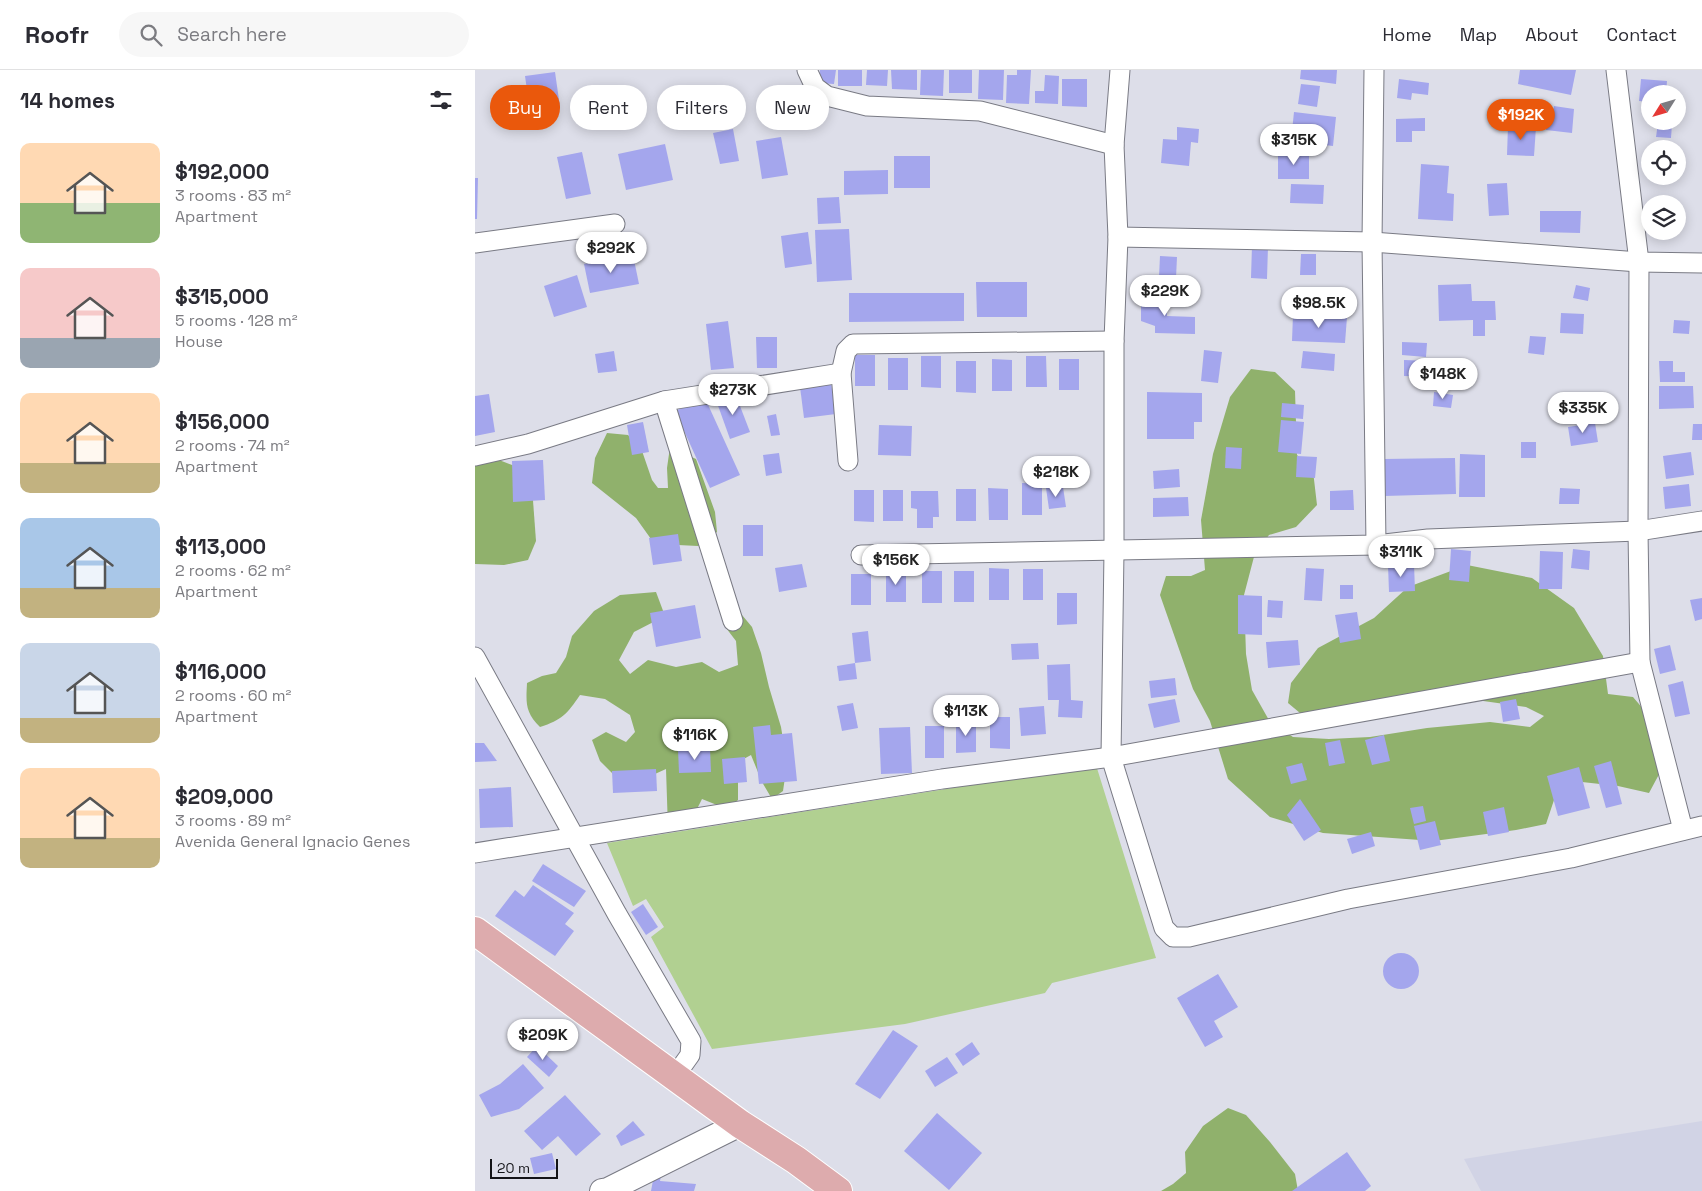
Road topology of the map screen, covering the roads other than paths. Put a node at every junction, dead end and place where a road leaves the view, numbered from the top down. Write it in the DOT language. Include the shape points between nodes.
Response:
graph roads {
  1 [pos="807,70"];
  2 [pos="1120,70"];
  3 [pos="1375,70"];
  4 [pos="1616,70"];
  5 [pos="1114,145"];
  6 [pos="615,224"];
  7 [pos="1118,237"];
  8 [pos="1372,242"];
  9 [pos="475,243"];
  10 [pos="1639,262"];
  11 [pos="1702,263"];
  12 [pos="1114,341"];
  13 [pos="841,373"];
  14 [pos="664,401"];
  15 [pos="475,456"];
  16 [pos="848,462"];
  17 [pos="1702,521"];
  18 [pos="1638,531"];
  19 [pos="1376,545"];
  20 [pos="1114,551"];
  21 [pos="861,555"];
  22 [pos="733,621"];
  23 [pos="475,657"];
  24 [pos="1640,662"];
  25 [pos="1111,757"];
  26 [pos="1702,826"];
  27 [pos="1683,830"];
  28 [pos="576,838"];
  29 [pos="475,853"];
  30 [pos="475,931"];
  31 [pos="675,1076"];
  32 [pos="740,1124"];
  33 [pos="602,1191"];
  34 [pos="838,1191"];
  1 -- 5 [label="street" via="815,87 827,96 867,106 980,111"];
  2 -- 5 [label="street"];
  3 -- 8 [label="street"];
  4 -- 10 [label="street"];
  5 -- 7 [label="street"];
  6 -- 9 [label="street"];
  7 -- 8 [label="street"];
  7 -- 12 [label="street"];
  8 -- 10 [label="street"];
  8 -- 19 [label="street"];
  10 -- 11 [label="street"];
  10 -- 18 [label="street"];
  12 -- 13 [label="street" via="853,344 846,352"];
  12 -- 20 [label="street"];
  13 -- 14 [label="street"];
  13 -- 16 [label="street"];
  14 -- 15 [label="street" via="527,444"];
  14 -- 22 [label="street"];
  17 -- 18 [label="street"];
  18 -- 19 [label="street" via="1428,539"];
  18 -- 24 [label="street"];
  19 -- 20 [label="street"];
  20 -- 21 [label="street"];
  20 -- 25 [label="street"];
  23 -- 28 [label="street"];
  24 -- 25 [label="street"];
  24 -- 27 [label="street"];
  25 -- 27 [label="street" via="1164,928 1173,937 1189,937 1348,899 1571,858"];
  25 -- 28 [label="street" via="942,779"];
  26 -- 27 [label="street"];
  28 -- 29 [label="street"];
  28 -- 31 [label="street" via="691,1041 690,1055"];
  30 -- 31 [label="main road"];
  31 -- 32 [label="main road"];
  32 -- 33 [label="street"];
  32 -- 34 [label="main road"];
}
